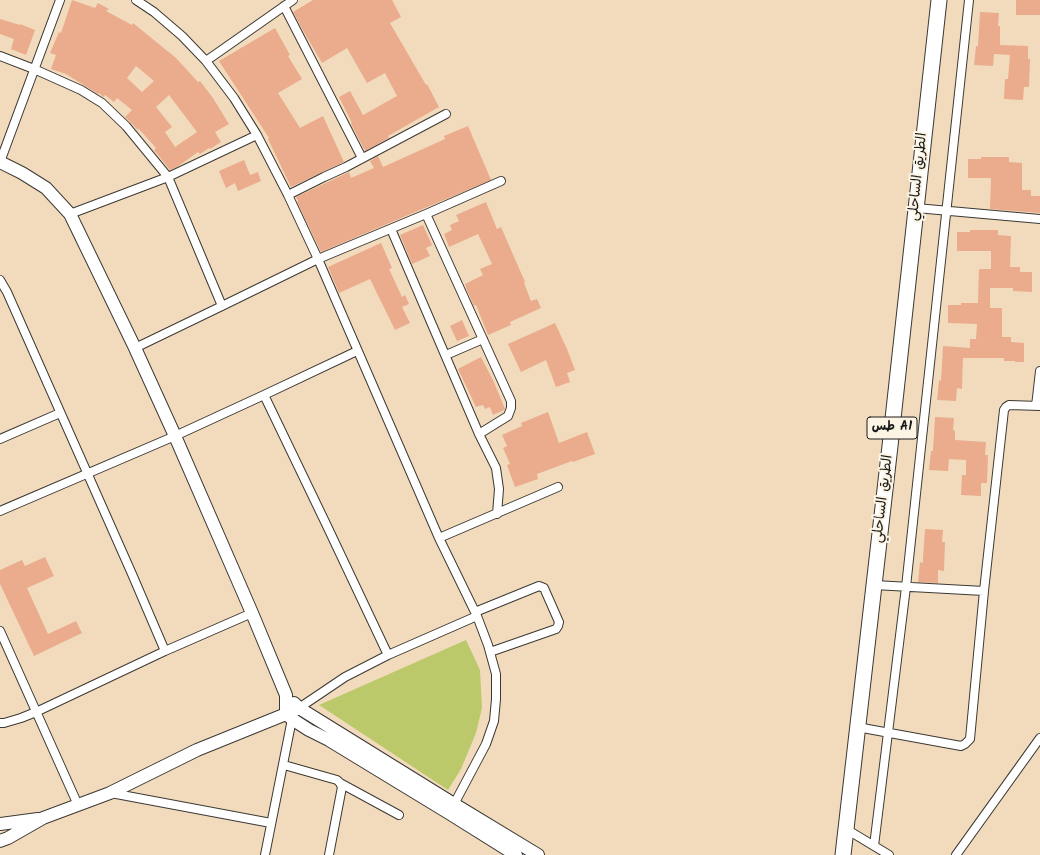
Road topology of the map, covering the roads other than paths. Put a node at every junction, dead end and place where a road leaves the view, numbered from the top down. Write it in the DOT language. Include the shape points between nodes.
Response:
graph roads {
  1 [pos="60,0"];
  2 [pos="136,0"];
  3 [pos="293,0"];
  4 [pos="939,0"];
  5 [pos="969,0"];
  6 [pos="284,6"];
  7 [pos="0,56"];
  8 [pos="206,61"];
  9 [pos="34,69"];
  10 [pos="446,114"];
  11 [pos="257,135"];
  12 [pos="362,158"];
  13 [pos="0,162"];
  14 [pos="168,177"];
  15 [pos="501,181"];
  16 [pos="288,195"];
  17 [pos="916,208"];
  18 [pos="946,210"];
  19 [pos="70,214"];
  20 [pos="426,214"];
  21 [pos="1040,219"];
  22 [pos="391,229"];
  23 [pos="318,259"];
  24 [pos="0,280"];
  25 [pos="222,306"];
  26 [pos="483,339"];
  27 [pos="134,348"];
  28 [pos="357,351"];
  29 [pos="446,355"];
  30 [pos="1040,371"];
  31 [pos="264,395"];
  32 [pos="1038,406"];
  33 [pos="60,413"];
  34 [pos="479,434"];
  35 [pos="175,436"];
  36 [pos="0,439"];
  37 [pos="87,474"];
  38 [pos="558,487"];
  39 [pos="0,511"];
  40 [pos="497,514"];
  41 [pos="439,538"];
  42 [pos="874,585"];
  43 [pos="906,587"];
  44 [pos="984,591"];
  45 [pos="252,613"];
  46 [pos="476,614"];
  47 [pos="0,631"];
  48 [pos="165,651"];
  49 [pos="490,652"];
  50 [pos="388,655"];
  51 [pos="286,695"];
  52 [pos="299,708"];
  53 [pos="36,712"];
  54 [pos="289,717"];
  55 [pos="0,723"];
  56 [pos="857,727"];
  57 [pos="888,732"];
  58 [pos="1040,738"];
  59 [pos="284,765"];
  60 [pos="340,783"];
  61 [pos="110,793"];
  62 [pos="78,805"];
  63 [pos="452,809"];
  64 [pos="399,815"];
  65 [pos="43,818"];
  66 [pos="271,823"];
  67 [pos="0,824"];
  68 [pos="846,829"];
  69 [pos="0,841"];
  70 [pos="874,846"];
  71 [pos="265,855"];
  72 [pos="329,855"];
  73 [pos="516,855"];
  74 [pos="538,855"];
  75 [pos="843,855"];
  76 [pos="889,855"];
  77 [pos="956,855"];
  1 -- 9 [label="street"];
  2 -- 8 [label="street" via="182,36"];
  3 -- 6 [label="street"];
  4 -- 17 [label="highway, الطريق الساحلي / طس A1"];
  5 -- 18 [label="street"];
  6 -- 8 [label="street"];
  6 -- 12 [label="street"];
  7 -- 9 [label="street"];
  8 -- 11 [label="street" via="234,98"];
  9 -- 13 [label="street"];
  9 -- 14 [label="street" via="81,90 102,103 126,126"];
  10 -- 12 [label="street"];
  11 -- 14 [label="street"];
  11 -- 16 [label="street"];
  12 -- 16 [label="street"];
  13 -- 19 [label="main road" via="46,188"];
  14 -- 19 [label="street"];
  14 -- 25 [label="street"];
  15 -- 20 [label="street"];
  16 -- 23 [label="street"];
  17 -- 18 [label="street"];
  17 -- 42 [label="highway, الطريق الساحلي / طس A1"];
  18 -- 21 [label="street"];
  18 -- 43 [label="street"];
  19 -- 27 [label="main road"];
  20 -- 22 [label="street"];
  20 -- 26 [label="street"];
  22 -- 23 [label="street"];
  22 -- 29 [label="street"];
  23 -- 25 [label="street"];
  23 -- 28 [label="street"];
  24 -- 33 [label="street"];
  25 -- 27 [label="street"];
  26 -- 29 [label="street"];
  26 -- 34 [label="street" via="511,401 511,408 508,416"];
  27 -- 35 [label="main road"];
  28 -- 31 [label="street"];
  28 -- 41 [label="street"];
  29 -- 34 [label="street"];
  30 -- 32 [label="street"];
  31 -- 35 [label="street"];
  31 -- 50 [label="street"];
  32 -- 44 [label="street" via="1009,405 1004,410"];
  33 -- 36 [label="street"];
  33 -- 37 [label="street"];
  34 -- 40 [label="street" via="496,468 499,489"];
  35 -- 37 [label="street"];
  35 -- 45 [label="main road"];
  37 -- 39 [label="street"];
  37 -- 48 [label="street"];
  38 -- 40 [label="street"];
  40 -- 41 [label="street"];
  41 -- 46 [label="street"];
  42 -- 43 [label="street"];
  42 -- 56 [label="highway, الطريق الساحلي / طس A1"];
  43 -- 44 [label="street"];
  43 -- 57 [label="street"];
  44 -- 57 [label="street" via="970,739 961,746"];
  45 -- 48 [label="street"];
  45 -- 51 [label="main road"];
  46 -- 49 [label="street"];
  46 -- 49 [label="street" via="540,586 544,588 559,622 556,629"];
  46 -- 50 [label="street"];
  47 -- 53 [label="street"];
  48 -- 53 [label="street"];
  49 -- 63 [label="street" via="496,674 494,721 486,744"];
  50 -- 52 [label="street" via="345,677"];
  51 -- 52 [label="main road"];
  51 -- 54 [label="main road"];
  52 -- 54 [label="main road"];
  52 -- 63 [label="main road"];
  53 -- 55 [label="street"];
  53 -- 62 [label="street"];
  54 -- 59 [label="street"];
  54 -- 61 [label="main road" via="197,750"];
  54 -- 63 [label="main road"];
  56 -- 57 [label="street"];
  56 -- 68 [label="highway, الطريق الساحلي / طس A1"];
  57 -- 70 [label="street"];
  58 -- 77 [label="street"];
  59 -- 60 [label="street" via="331,778"];
  59 -- 66 [label="street"];
  60 -- 64 [label="street"];
  60 -- 72 [label="street" via="342,787"];
  61 -- 62 [label="main road"];
  61 -- 66 [label="street"];
  62 -- 65 [label="main road"];
  63 -- 73 [label="main road"];
  63 -- 74 [label="main road"];
  65 -- 67 [label="main road"];
  65 -- 69 [label="main road"];
  66 -- 71 [label="street"];
  68 -- 70 [label="street"];
  68 -- 75 [label="highway, الطريق الساحلي / طس A1"];
  70 -- 76 [label="street"];
}
